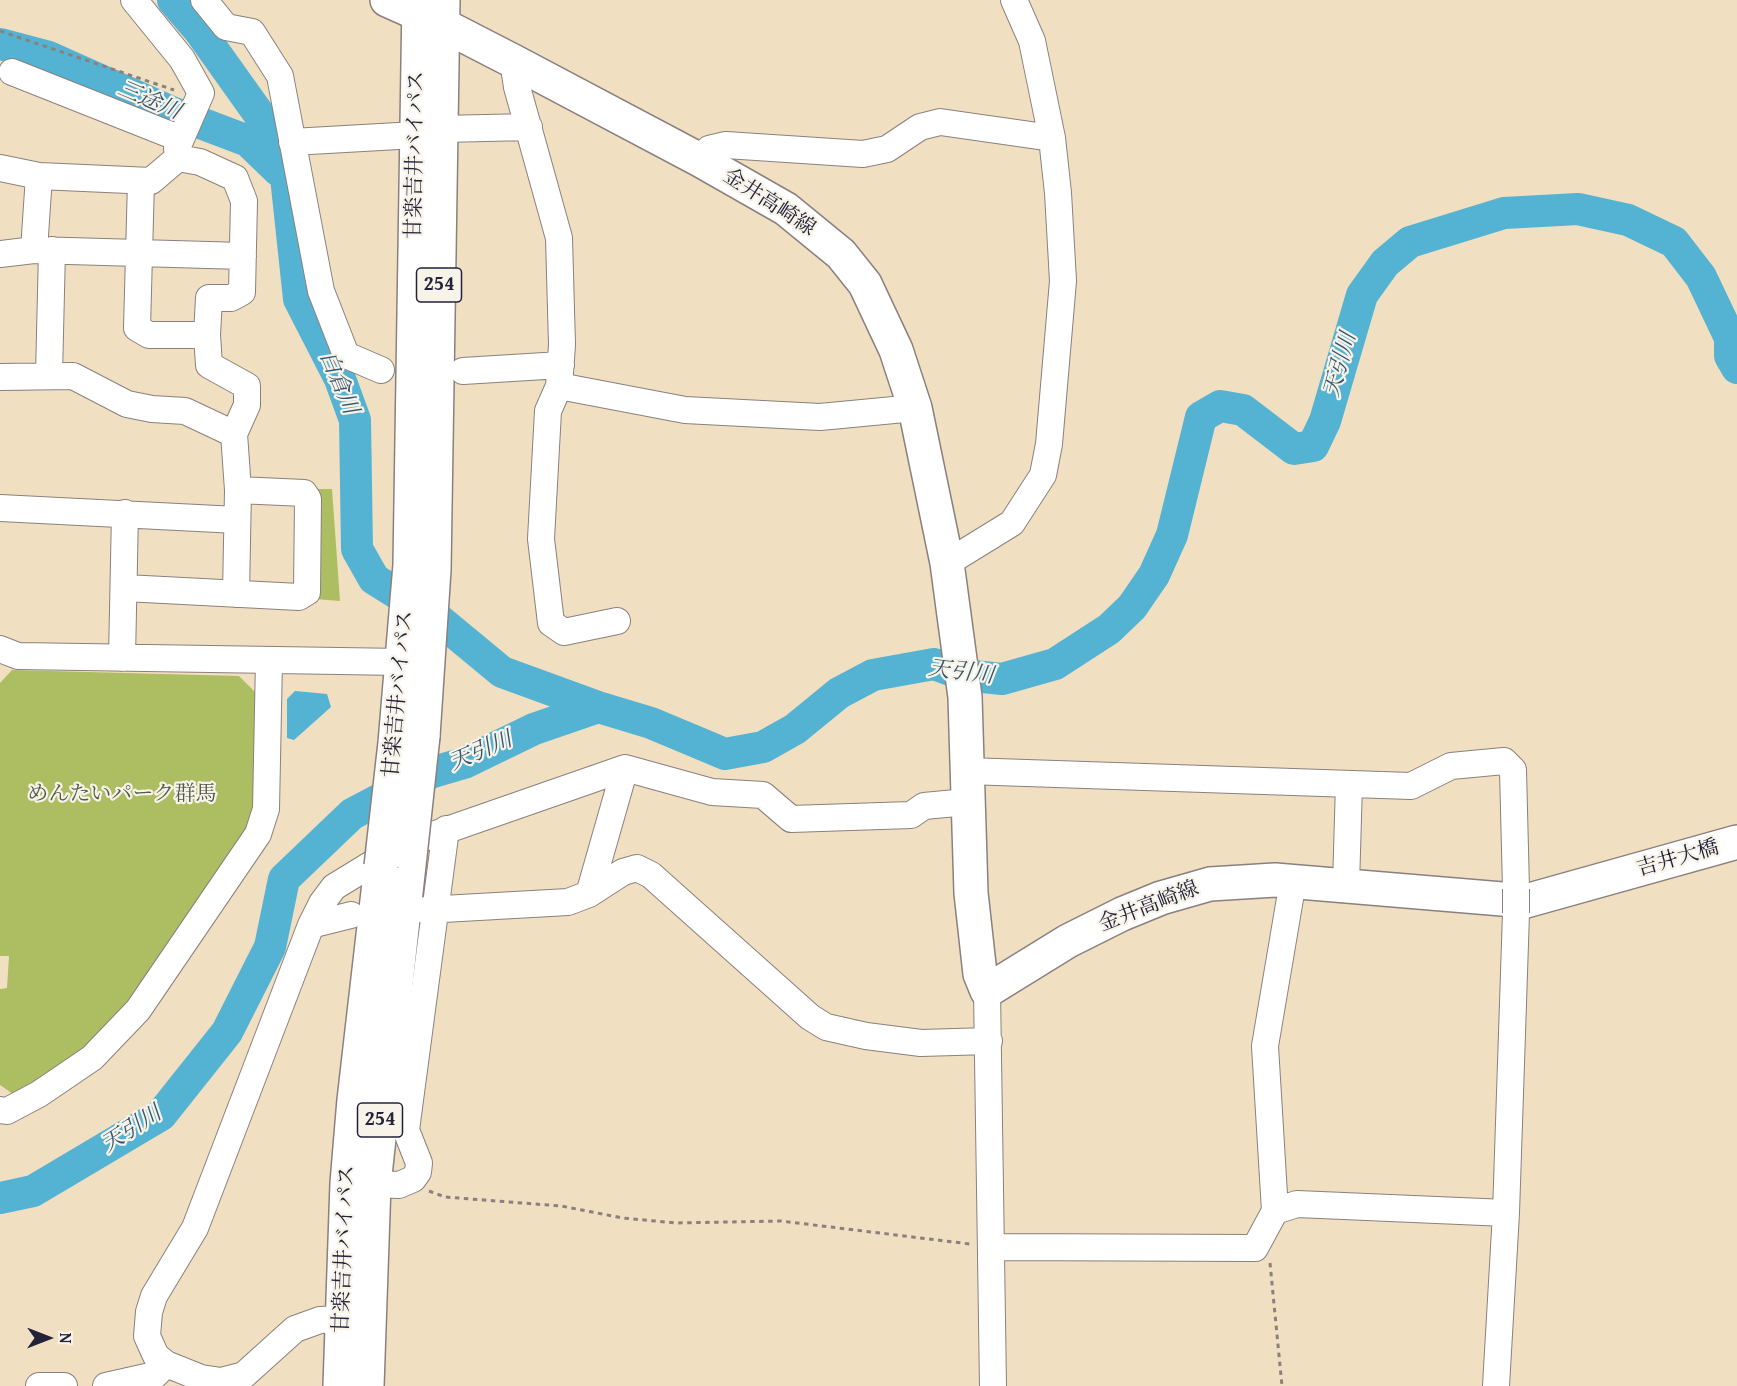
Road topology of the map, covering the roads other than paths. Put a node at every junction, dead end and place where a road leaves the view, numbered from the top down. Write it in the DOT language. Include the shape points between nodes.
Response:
graph roads {
  1 [pos="134,0"];
  2 [pos="204,0"];
  3 [pos="387,0"];
  4 [pos="1014,0"];
  5 [pos="431,9"];
  6 [pos="513,61"];
  7 [pos="12,72"];
  8 [pos="529,127"];
  9 [pos="429,132"];
  10 [pos="1052,138"];
  11 [pos="182,141"];
  12 [pos="292,142"];
  13 [pos="700,160"];
  14 [pos="0,168"];
  15 [pos="39,176"];
  16 [pos="141,181"];
  17 [pos="43,250"];
  18 [pos="139,253"];
  19 [pos="0,254"];
  20 [pos="243,256"];
  21 [pos="207,335"];
  22 [pos="381,370"];
  23 [pos="463,371"];
  24 [pos="49,375"];
  25 [pos="560,376"];
  26 [pos="0,377"];
  27 [pos="915,408"];
  28 [pos="234,434"];
  29 [pos="238,490"];
  30 [pos="0,508"];
  31 [pos="125,513"];
  32 [pos="237,520"];
  33 [pos="947,563"];
  34 [pos="125,588"];
  35 [pos="236,594"];
  36 [pos="617,621"];
  37 [pos="413,645"];
  38 [pos="0,650"];
  39 [pos="123,658"];
  40 [pos="269,660"];
  41 [pos="625,768"];
  42 [pos="1349,784"];
  43 [pos="967,787"];
  44 [pos="446,829"];
  45 [pos="1737,842"];
  46 [pos="396,861"];
  47 [pos="1619,876"];
  48 [pos="1293,881"];
  49 [pos="1346,885"];
  50 [pos="589,894"];
  51 [pos="430,909"];
  52 [pos="351,915"];
  53 [pos="311,925"];
  54 [pos="987,991"];
  55 [pos="989,1041"];
  56 [pos="0,1110"];
  57 [pos="374,1184"];
  58 [pos="1506,1213"];
  59 [pos="1271,1221"];
  60 [pos="991,1247"];
  61 [pos="343,1319"];
  62 [pos="166,1364"];
  63 [pos="203,1382"];
  64 [pos="39,1386"];
  65 [pos="64,1386"];
  66 [pos="106,1386"];
  67 [pos="340,1386"];
  68 [pos="367,1386"];
  69 [pos="993,1386"];
  70 [pos="1496,1386"];
  1 -- 11 [label="street" via="182,59 201,93"];
  2 -- 12 [label="street" via="226,27 252,32 280,76"];
  3 -- 5 [label="main road, 金井高崎線"];
  4 -- 10 [label="street" via="1032,41"];
  5 -- 6 [label="main road, 金井高崎線"];
  5 -- 9 [label="main road, 甘楽吉井バイパス / 254"];
  6 -- 8 [label="street"];
  6 -- 13 [label="main road, 金井高崎線"];
  7 -- 11 [label="street"];
  8 -- 9 [label="street"];
  8 -- 25 [label="street" via="559,238"];
  9 -- 12 [label="street"];
  9 -- 37 [label="main road, 甘楽吉井バイパス / 254" via="422,568"];
  10 -- 13 [label="street" via="940,122 920,127 887,149 863,154 726,145 709,150"];
  10 -- 33 [label="street" via="1063,281 1043,475 1012,523"];
  11 -- 16 [label="street" via="151,181"];
  11 -- 20 [label="street" via="200,162 235,178 244,201"];
  12 -- 22 [label="street" via="321,291 346,355"];
  13 -- 27 [label="main road, 金井高崎線" via="786,209 841,254 865,284 879,310"];
  14 -- 15 [label="street"];
  15 -- 16 [label="street"];
  15 -- 17 [label="street"];
  16 -- 18 [label="street"];
  17 -- 18 [label="street"];
  17 -- 19 [label="street"];
  17 -- 24 [label="street"];
  18 -- 20 [label="street"];
  18 -- 21 [label="street" via="137,328 149,335"];
  20 -- 21 [label="street" via="242,292 231,298 210,298"];
  21 -- 28 [label="street" via="209,365 247,386 247,405"];
  23 -- 25 [label="street"];
  24 -- 26 [label="street"];
  24 -- 28 [label="street" via="73,376 127,404 184,411"];
  25 -- 27 [label="street" via="685,410 820,417"];
  25 -- 36 [label="street" via="548,411 541,539 551,623 564,632"];
  27 -- 33 [label="main road, 金井高崎線"];
  28 -- 29 [label="street"];
  29 -- 32 [label="street"];
  29 -- 35 [label="street" via="304,493 308,499 307,592 299,597"];
  30 -- 31 [label="street"];
  31 -- 32 [label="street"];
  31 -- 34 [label="street"];
  32 -- 35 [label="street"];
  33 -- 43 [label="main road, 金井高崎線" via="965,697"];
  34 -- 35 [label="street"];
  34 -- 39 [label="street"];
  37 -- 40 [label="street"];
  37 -- 46 [label="main road, 甘楽吉井バイパス / 254, bridge" via="409,740"];
  38 -- 39 [label="street" via="18,657"];
  39 -- 40 [label="street"];
  40 -- 56 [label="street" via="266,809 258,834 138,1010 92,1058 39,1094 7,1111"];
  41 -- 43 [label="street" via="712,792 763,795 791,819 911,815"];
  41 -- 44 [label="street"];
  41 -- 50 [label="street"];
  42 -- 43 [label="street"];
  42 -- 49 [label="street"];
  42 -- 58 [label="street" via="1411,786 1451,766 1504,760 1513,770 1516,901"];
  43 -- 54 [label="main road" via="971,893 980,974"];
  44 -- 51 [label="street"];
  44 -- 53 [label="street" via="401,846 334,887"];
  45 -- 47 [label="main road, 吉井大橋"];
  46 -- 57 [label="main road, 甘楽吉井バイパス / 254"];
  46 -- 61 [label="main road, 甘楽吉井バイパス / 254" via="354,1100"];
  47 -- 49 [label="main road, 金井高崎線" via="1526,902"];
  48 -- 49 [label="main road, 金井高崎線"];
  48 -- 54 [label="main road, 金井高崎線" via="1238,880 1161,898 1068,941"];
  48 -- 59 [label="street" via="1265,1046"];
  50 -- 51 [label="street" via="568,902"];
  50 -- 55 [label="street" via="623,872 637,868 651,875 826,1027 921,1042"];
  51 -- 57 [label="street" via="405,1130 418,1172 399,1185"];
  52 -- 53 [label="street"];
  53 -- 62 [label="street" via="195,1228 154,1296 147,1336 156,1356"];
  54 -- 55 [label="street"];
  55 -- 60 [label="street"];
  57 -- 68 [label="main road, 甘楽吉井バイパス / 254"];
  58 -- 59 [label="street" via="1297,1204"];
  58 -- 70 [label="street"];
  59 -- 60 [label="street" via="1255,1248"];
  60 -- 69 [label="street"];
  61 -- 63 [label="street" via="320,1320 295,1329 244,1375 221,1382"];
  61 -- 67 [label="main road, 甘楽吉井バイパス / 254"];
  62 -- 63 [label="street"];
  62 -- 66 [label="street" via="155,1375"];
  64 -- 65 [label="street"];
}
